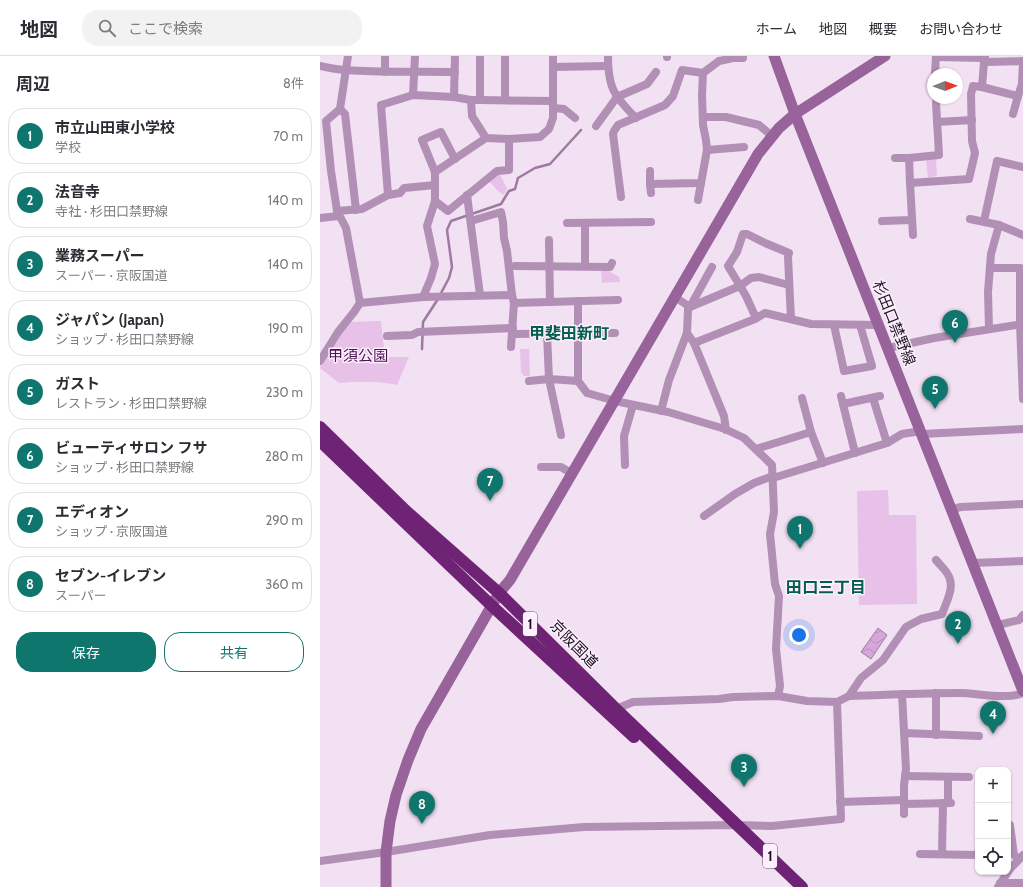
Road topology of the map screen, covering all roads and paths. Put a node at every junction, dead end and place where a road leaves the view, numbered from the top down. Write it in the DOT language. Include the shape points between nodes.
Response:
graph roads {
  1 [pos="348,56"];
  2 [pos="385,56"];
  3 [pos="415,56"];
  4 [pos="455,56"];
  5 [pos="480,56"];
  6 [pos="505,56"];
  7 [pos="553,56"];
  8 [pos="608,56"];
  9 [pos="743,56"];
  10 [pos="774,56"];
  11 [pos="885,56"];
  12 [pos="936,56"];
  13 [pos="984,59"];
  14 [pos="320,66"];
  15 [pos="553,66"];
  16 [pos="608,66"];
  17 [pos="935,68"];
  18 [pos="346,70"];
  19 [pos="414,71"];
  20 [pos="385,72"];
  21 [pos="455,72"];
  22 [pos="656,72"];
  23 [pos="703,73"];
  24 [pos="982,87"];
  25 [pos="413,96"];
  26 [pos="617,96"];
  27 [pos="1018,96"];
  28 [pos="454,97"];
  29 [pos="471,100"];
  30 [pos="480,100"];
  31 [pos="505,100"];
  32 [pos="553,104"];
  33 [pos="936,104"];
  34 [pos="340,109"];
  35 [pos="795,114"];
  36 [pos="1013,114"];
  37 [pos="703,117"];
  38 [pos="575,118"];
  39 [pos="636,118"];
  40 [pos="972,120"];
  41 [pos="937,122"];
  42 [pos="596,126"];
  43 [pos="772,136"];
  44 [pos="486,138"];
  45 [pos="509,139"];
  46 [pos="744,147"];
  47 [pos="707,150"];
  48 [pos="896,158"];
  49 [pos="909,158"];
  50 [pos="455,159"];
  51 [pos="1023,167"];
  52 [pos="650,171"];
  53 [pos="435,172"];
  54 [pos="700,183"];
  55 [pos="910,183"];
  56 [pos="435,185"];
  57 [pos="388,195"];
  58 [pos="467,195"];
  59 [pos="621,197"];
  60 [pos="698,200"];
  61 [pos="435,201"];
  62 [pos="356,210"];
  63 [pos="338,214"];
  64 [pos="470,216"];
  65 [pos="320,218"];
  66 [pos="970,218"];
  67 [pos="912,220"];
  68 [pos="882,221"];
  69 [pos="984,221"];
  70 [pos="651,222"];
  71 [pos="567,223"];
  72 [pos="585,223"];
  73 [pos="999,225"];
  74 [pos="913,235"];
  75 [pos="1023,235"];
  76 [pos="549,240"];
  77 [pos="612,262"];
  78 [pos="515,266"];
  79 [pos="550,266"];
  80 [pos="585,266"];
  81 [pos="712,267"];
  82 [pos="990,268"];
  83 [pos="789,285"];
  84 [pos="740,286"];
  85 [pos="480,295"];
  86 [pos="422,297"];
  87 [pos="675,297"];
  88 [pos="513,299"];
  89 [pos="618,300"];
  90 [pos="578,301"];
  91 [pos="550,302"];
  92 [pos="360,303"];
  93 [pos="690,307"];
  94 [pos="756,318"];
  95 [pos="791,319"];
  96 [pos="1022,324"];
  97 [pos="834,325"];
  98 [pos="860,325"];
  99 [pos="879,325"];
  100 [pos="989,329"];
  101 [pos="513,331"];
  102 [pos="687,332"];
  103 [pos="578,333"];
  104 [pos="615,333"];
  105 [pos="547,334"];
  106 [pos="387,336"];
  107 [pos="694,343"];
  108 [pos="511,346"];
  109 [pos="888,348"];
  110 [pos="320,361"];
  111 [pos="549,379"];
  112 [pos="529,381"];
  113 [pos="578,381"];
  114 [pos="802,398"];
  115 [pos="1023,399"];
  116 [pos="615,401"];
  117 [pos="633,404"];
  118 [pos="662,411"];
  119 [pos="320,427"];
  120 [pos="1023,429"];
  121 [pos="726,430"];
  122 [pos="811,432"];
  123 [pos="921,433"];
  124 [pos="561,435"];
  125 [pos="320,441"];
  126 [pos="887,443"];
  127 [pos="756,449"];
  128 [pos="855,453"];
  129 [pos="823,463"];
  130 [pos="625,465"];
  131 [pos="541,467"];
  132 [pos="571,473"];
  133 [pos="773,477"];
  134 [pos="1023,504"];
  135 [pos="952,509"];
  136 [pos="704,516"];
  137 [pos="936,560"];
  138 [pos="1023,561"];
  139 [pos="973,563"];
  140 [pos="499,594"];
  141 [pos="492,606"];
  142 [pos="1023,616"];
  143 [pos="998,625"];
  144 [pos="1023,692"];
  145 [pos="902,694"];
  146 [pos="936,694"];
  147 [pos="778,696"];
  148 [pos="849,696"];
  149 [pos="837,702"];
  150 [pos="616,709"];
  151 [pos="904,734"];
  152 [pos="936,735"];
  153 [pos="979,736"];
  154 [pos="905,776"];
  155 [pos="948,777"];
  156 [pos="969,777"];
  157 [pos="840,802"];
  158 [pos="903,802"];
  159 [pos="947,803"];
  160 [pos="904,814"];
  161 [pos="731,825"];
  162 [pos="1011,832"];
  163 [pos="386,852"];
  164 [pos="920,854"];
  165 [pos="942,854"];
  166 [pos="975,855"];
  167 [pos="1021,857"];
  168 [pos="320,861"];
  169 [pos="1023,883"];
  170 [pos="999,885"];
  171 [pos="386,887"];
  172 [pos="791,887"];
  173 [pos="802,887"];
  1 -- 18 [label="street"];
  2 -- 20 [label="street"];
  3 -- 19 [label="street"];
  4 -- 21 [label="street"];
  5 -- 30 [label="street"];
  6 -- 31 [label="street"];
  7 -- 15 [label="street"];
  8 -- 16 [label="street"];
  9 -- 23 [label="street" via="719,61"];
  10 -- 35 [label="street, 杉田口禁野線"];
  11 -- 35 [label="street"];
  12 -- 13 [label="street"];
  12 -- 17 [label="street"];
  13 -- 24 [label="street"];
  13 -- 27 [label="street" via="1023,61 1022,84"];
  14 -- 18 [label="street"];
  15 -- 16 [label="street"];
  15 -- 32 [label="street"];
  16 -- 26 [label="street"];
  18 -- 20 [label="street"];
  18 -- 34 [label="street"];
  19 -- 20 [label="street"];
  19 -- 21 [label="street"];
  19 -- 25 [label="street"];
  21 -- 28 [label="street"];
  22 -- 26 [label="street" via="647,84"];
  23 -- 37 [label="street"];
  23 -- 39 [label="street" via="682,70 673,96 665,105"];
  24 -- 27 [label="street"];
  24 -- 40 [label="street" via="973,86"];
  25 -- 28 [label="street"];
  25 -- 57 [label="street" via="381,105"];
  26 -- 39 [label="street"];
  26 -- 42 [label="street"];
  27 -- 36 [label="street"];
  28 -- 29 [label="street"];
  29 -- 30 [label="street"];
  29 -- 44 [label="street" via="472,116"];
  30 -- 31 [label="street"];
  31 -- 32 [label="street"];
  32 -- 38 [label="street"];
  32 -- 45 [label="street" via="553,118 549,129 540,137"];
  33 -- 41 [label="street"];
  34 -- 62 [label="street" via="346,114"];
  34 -- 63 [label="street" via="326,121"];
  35 -- 43 [label="street"];
  35 -- 99 [label="street, 杉田口禁野線"];
  37 -- 43 [label="street" via="726,117 759,125"];
  37 -- 47 [label="street"];
  39 -- 59 [label="street" via="618,125 613,134"];
  40 -- 41 [label="street"];
  40 -- 55 [label="street" via="975,153 969,179"];
  41 -- 49 [label="street" via="939,155"];
  43 -- 87 [label="street" via="758,154"];
  44 -- 45 [label="street"];
  44 -- 50 [label="street"];
  45 -- 58 [label="street" via="509,170 497,171"];
  46 -- 47 [label="street"];
  47 -- 54 [label="street"];
  48 -- 49 [label="street"];
  49 -- 55 [label="street"];
  50 -- 53 [label="street"];
  50 -- 53 [label="street" via="441,132 422,140"];
  51 -- 69 [label="street" via="997,161"];
  52 -- 54 [label="street" via="651,188"];
  53 -- 56 [label="street"];
  54 -- 60 [label="street"];
  55 -- 67 [label="street"];
  56 -- 57 [label="street" via="404,188 400,193"];
  56 -- 61 [label="street"];
  57 -- 62 [label="street"];
  58 -- 61 [label="street" via="448,211"];
  58 -- 64 [label="street"];
  61 -- 86 [label="street" via="427,226 435,264"];
  62 -- 63 [label="street"];
  63 -- 65 [label="street"];
  63 -- 92 [label="street" via="346,228"];
  64 -- 85 [label="street"];
  64 -- 88 [label="street" via="501,212"];
  66 -- 69 [label="street"];
  67 -- 68 [label="street"];
  67 -- 74 [label="street"];
  69 -- 73 [label="street"];
  70 -- 72 [label="street"];
  71 -- 72 [label="street"];
  72 -- 80 [label="street"];
  73 -- 75 [label="street"];
  73 -- 82 [label="street"];
  76 -- 79 [label="street"];
  77 -- 80 [label="street" via="610,267"];
  78 -- 79 [label="street"];
  79 -- 80 [label="street"];
  79 -- 91 [label="street"];
  81 -- 93 [label="street"];
  82 -- 96 [label="street" via="1020,268"];
  82 -- 100 [label="street"];
  83 -- 84 [label="street" via="759,277 750,278"];
  83 -- 84 [label="street" via="789,253 743,234 737,252 728,266"];
  83 -- 95 [label="street"];
  84 -- 93 [label="street"];
  84 -- 94 [label="street"];
  85 -- 86 [label="street"];
  85 -- 88 [label="street"];
  86 -- 92 [label="street"];
  87 -- 93 [label="street"];
  87 -- 116 [label="street"];
  88 -- 91 [label="street"];
  88 -- 101 [label="street"];
  89 -- 90 [label="street"];
  90 -- 91 [label="street"];
  90 -- 103 [label="street"];
  92 -- 110 [label="street"];
  93 -- 102 [label="street"];
  94 -- 95 [label="street" via="765,313"];
  94 -- 107 [label="street"];
  95 -- 97 [label="street" via="811,324"];
  96 -- 100 [label="street"];
  96 -- 115 [label="street"];
  97 -- 98 [label="street"];
  97 -- 98 [label="street" via="844,371 872,366"];
  98 -- 99 [label="street"];
  99 -- 109 [label="street, 杉田口禁野線"];
  100 -- 109 [label="street"];
  101 -- 105 [label="street"];
  101 -- 106 [label="street" via="418,332 412,335"];
  101 -- 108 [label="street"];
  102 -- 107 [label="street"];
  102 -- 118 [label="street" via="669,380"];
  103 -- 104 [label="street"];
  103 -- 105 [label="street"];
  103 -- 113 [label="street"];
  105 -- 111 [label="street"];
  107 -- 121 [label="street" via="724,416"];
  109 -- 123 [label="street, 杉田口禁野線"];
  111 -- 112 [label="street"];
  111 -- 113 [label="street"];
  111 -- 124 [label="street"];
  113 -- 116 [label="street" via="587,393"];
  114 -- 122 [label="street"];
  116 -- 117 [label="street"];
  116 -- 132 [label="street"];
  117 -- 118 [label="street"];
  117 -- 130 [label="street" via="624,436"];
  118 -- 121 [label="street"];
  119 -- 140 [label="highway, 京阪国道 / 1" via="406,511"];
  120 -- 123 [label="street"];
  121 -- 127 [label="street" via="744,438"];
  122 -- 127 [label="street"];
  122 -- 129 [label="street"];
  123 -- 126 [label="street" via="902,434"];
  123 -- 135 [label="street, 杉田口禁野線"];
  125 -- 141 [label="highway, 京阪国道 / 1"];
  126 -- 128 [label="street"];
  126 -- 128 [label="street" via="876,397 842,400"];
  127 -- 133 [label="street" via="772,465"];
  128 -- 129 [label="street"];
  129 -- 133 [label="street"];
  131 -- 132 [label="street" via="562,467"];
  132 -- 140 [label="street" via="510,580"];
  133 -- 136 [label="street" via="754,483"];
  133 -- 147 [label="street" via="774,512 770,534 775,584 779,596 776,649 780,686"];
  134 -- 135 [label="street"];
  135 -- 139 [label="street, 杉田口禁野線"];
  137 -- 148 [label="street" via="951,581 951,590 942,614 921,619 906,627 883,660 861,678"];
  138 -- 139 [label="street"];
  139 -- 143 [label="street, 杉田口禁野線"];
  140 -- 141 [label="street"];
  140 -- 150 [label="highway, 京阪国道 / 1"];
  141 -- 161 [label="highway, 京阪国道 / 1"];
  141 -- 163 [label="street" via="421,729 396,795"];
  142 -- 143 [label="street" via="1019,620"];
  143 -- 144 [label="street, 杉田口禁野線"];
  144 -- 146 [label="street" via="1019,695 1001,696"];
  145 -- 146 [label="street"];
  145 -- 148 [label="street"];
  145 -- 151 [label="street"];
  146 -- 152 [label="street"];
  147 -- 149 [label="street" via="807,701"];
  147 -- 150 [label="street" via="633,702"];
  148 -- 149 [label="street"];
  149 -- 157 [label="street"];
  150 -- 161 [label="highway, 京阪国道 / 1"];
  151 -- 152 [label="street"];
  151 -- 154 [label="street"];
  152 -- 153 [label="street"];
  154 -- 155 [label="street"];
  154 -- 158 [label="street"];
  155 -- 156 [label="street"];
  155 -- 159 [label="street"];
  157 -- 158 [label="street"];
  157 -- 161 [label="street" via="841,819 772,826"];
  158 -- 159 [label="street"];
  158 -- 160 [label="street"];
  159 -- 165 [label="street"];
  161 -- 163 [label="street" via="576,828 490,835"];
  161 -- 172 [label="highway, 京阪国道 / 1"];
  161 -- 173 [label="highway, 京阪国道 / 1"];
  162 -- 167 [label="street" via="1014,855"];
  163 -- 168 [label="street"];
  163 -- 171 [label="street"];
  164 -- 165 [label="street"];
  165 -- 166 [label="street"];
  167 -- 170 [label="street"];
  169 -- 170 [label="street"];
}
